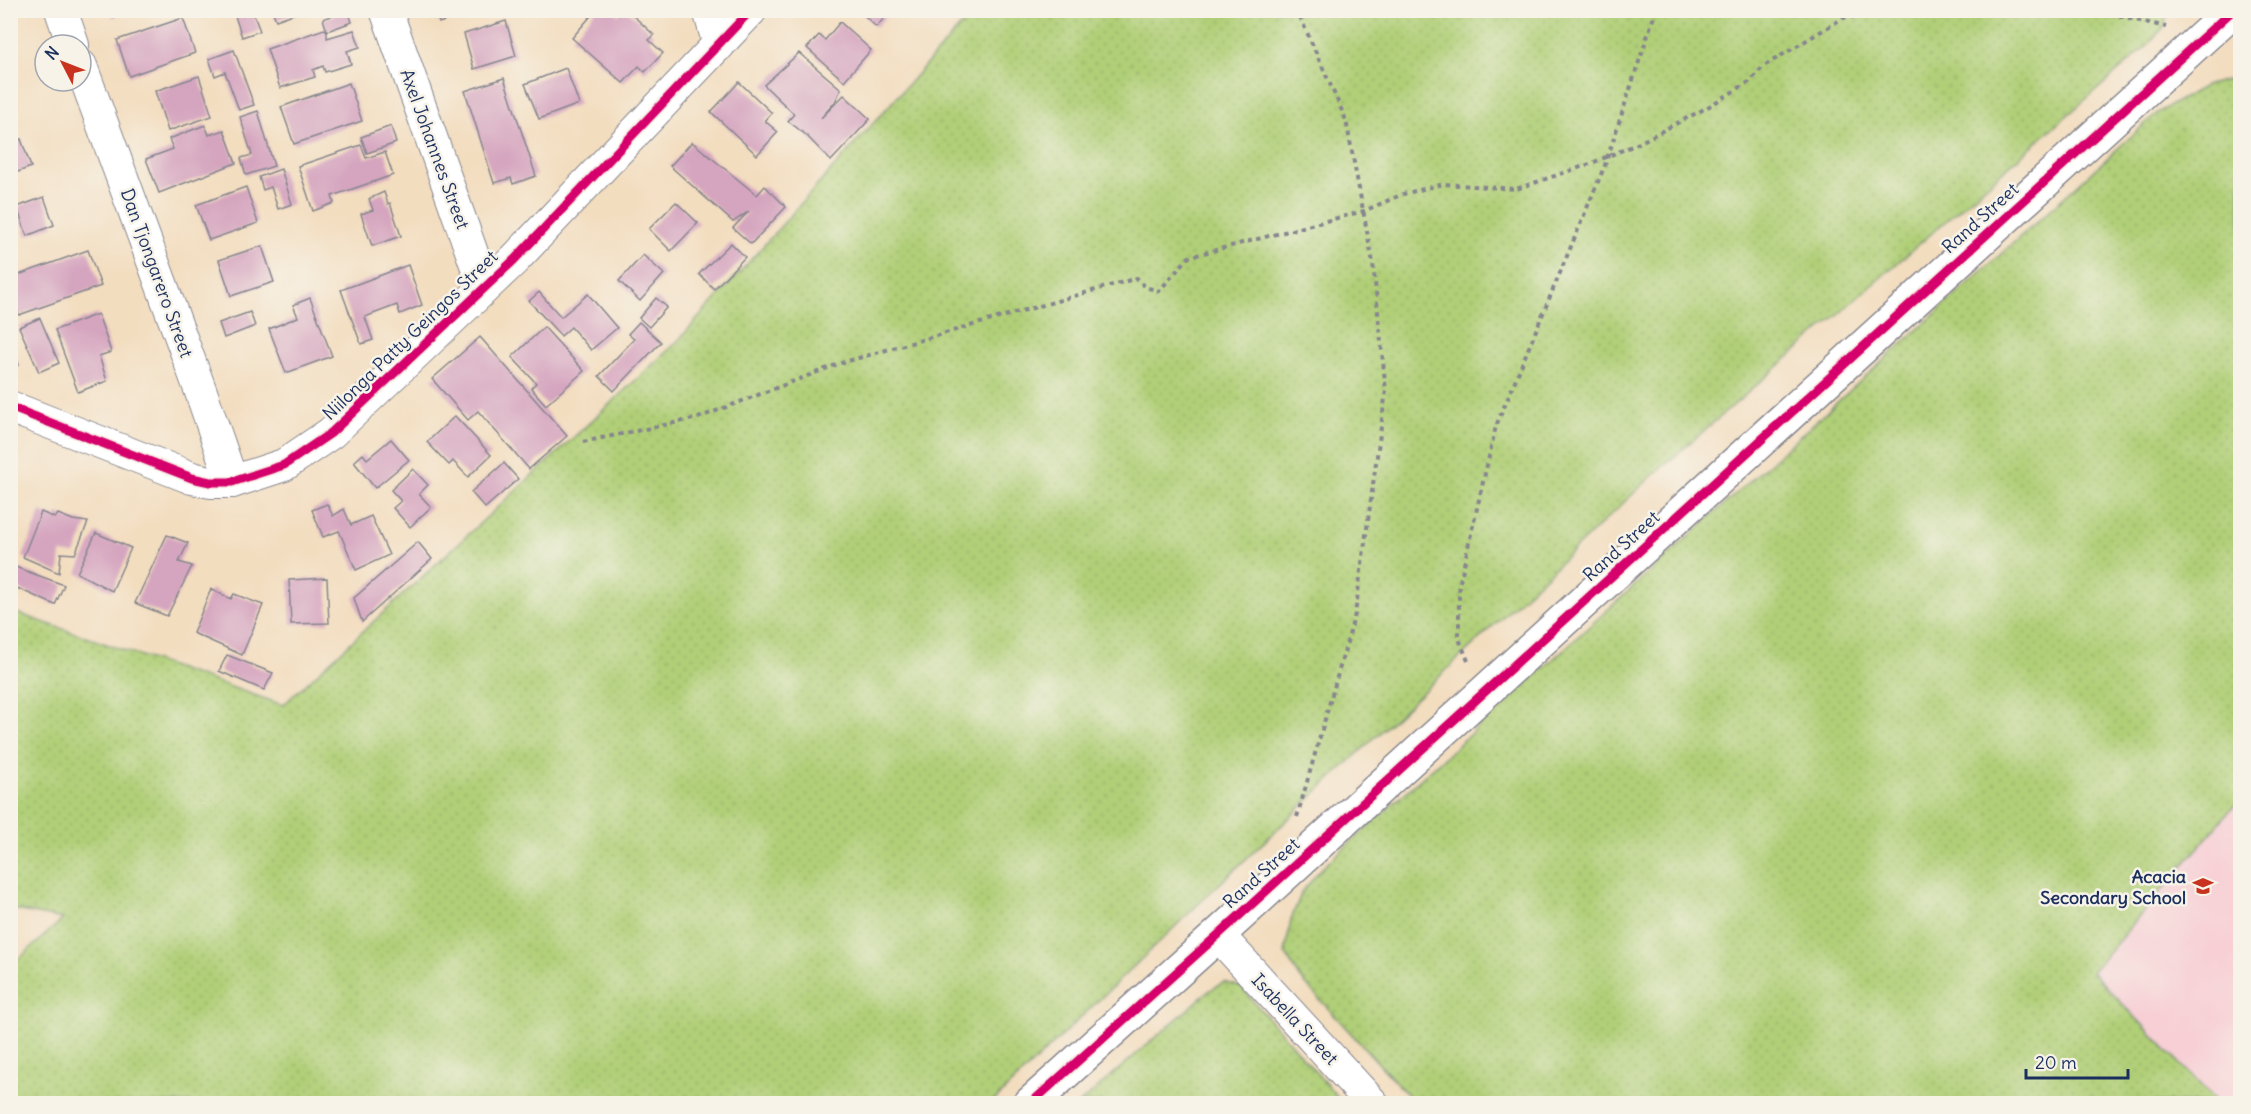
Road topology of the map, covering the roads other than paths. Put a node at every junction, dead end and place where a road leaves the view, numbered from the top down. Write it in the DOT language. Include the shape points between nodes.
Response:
graph roads {
  1 [pos="61,10"];
  2 [pos="386,10"];
  3 [pos="709,10"];
  4 [pos="752,10"];
  5 [pos="2233,10"];
  6 [pos="69,33"];
  7 [pos="719,45"];
  8 [pos="91,93"];
  9 [pos="484,287"];
  10 [pos="10,406"];
  11 [pos="232,482"];
  12 [pos="1218,935"];
  13 [pos="1030,1104"];
  14 [pos="1373,1104"];
  1 -- 6 [label="street"];
  2 -- 9 [label="street, Axel Johannes Street"];
  3 -- 7 [label="street"];
  4 -- 7 [label="street, Niilonga Patty Geingos Street"];
  5 -- 12 [label="street, Rand Street"];
  7 -- 9 [label="street, Niilonga Patty Geingos Street"];
  8 -- 11 [label="street, Dan Tjongarero Street"];
  9 -- 11 [label="street, Niilonga Patty Geingos Street" via="331,433 284,465"];
  10 -- 11 [label="street, Niilonga Patty Geingos Street" via="192,478"];
  12 -- 13 [label="street, Rand Street"];
  12 -- 14 [label="street, Isabella Street"];
}
